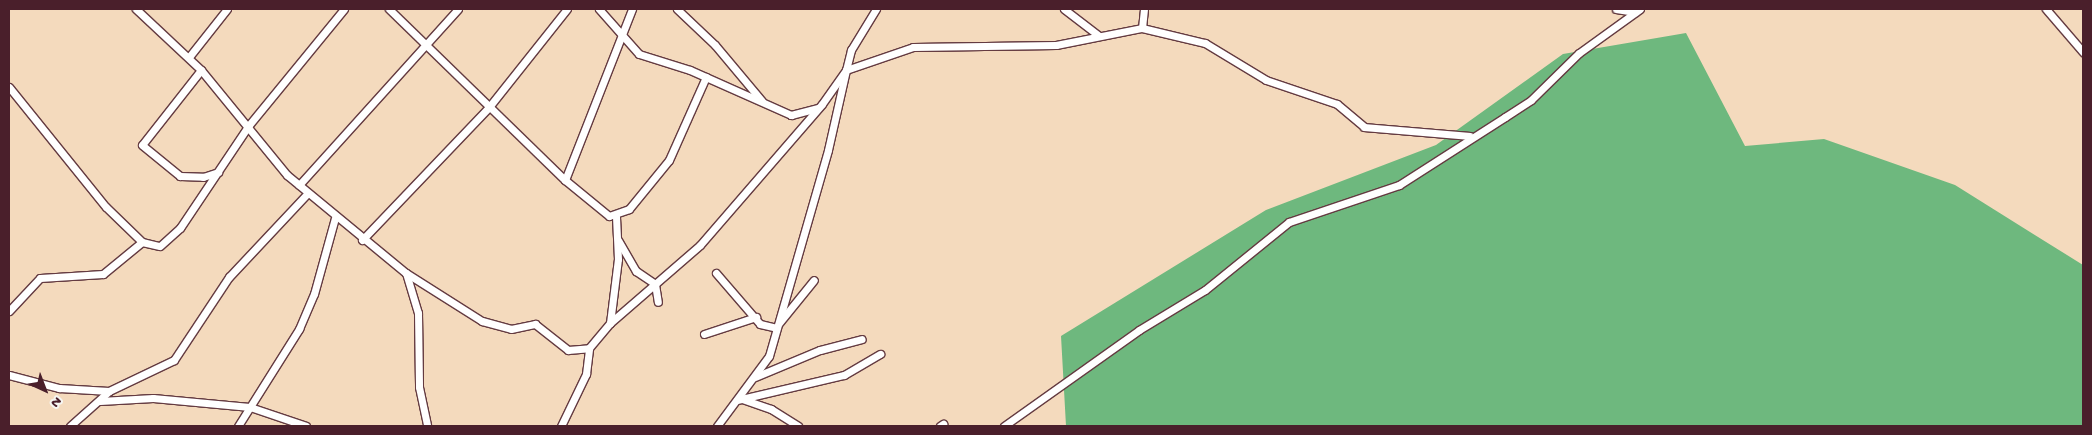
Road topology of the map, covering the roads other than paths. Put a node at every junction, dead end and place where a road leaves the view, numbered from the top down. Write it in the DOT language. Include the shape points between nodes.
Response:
graph roads {
  1 [pos="136,9"];
  2 [pos="227,9"];
  3 [pos="344,9"];
  4 [pos="389,9"];
  5 [pos="458,9"];
  6 [pos="567,9"];
  7 [pos="599,9"];
  8 [pos="632,9"];
  9 [pos="677,9"];
  10 [pos="876,9"];
  11 [pos="1064,9"];
  12 [pos="1144,9"];
  13 [pos="1616,9"];
  14 [pos="2046,9"];
  15 [pos="1638,10"];
  16 [pos="1142,28"];
  17 [pos="622,34"];
  18 [pos="1099,36"];
  19 [pos="425,45"];
  20 [pos="2083,52"];
  21 [pos="189,57"];
  22 [pos="201,70"];
  23 [pos="846,70"];
  24 [pos="706,77"];
  25 [pos="9,87"];
  26 [pos="764,103"];
  27 [pos="822,104"];
  28 [pos="489,107"];
  29 [pos="249,125"];
  30 [pos="1470,136"];
  31 [pos="218,172"];
  32 [pos="565,180"];
  33 [pos="299,185"];
  34 [pos="307,194"];
  35 [pos="616,216"];
  36 [pos="335,218"];
  37 [pos="617,237"];
  38 [pos="362,240"];
  39 [pos="142,242"];
  40 [pos="406,273"];
  41 [pos="716,273"];
  42 [pos="814,280"];
  43 [pos="655,284"];
  44 [pos="658,302"];
  45 [pos="9,311"];
  46 [pos="756,317"];
  47 [pos="610,323"];
  48 [pos="777,327"];
  49 [pos="704,334"];
  50 [pos="862,339"];
  51 [pos="589,348"];
  52 [pos="880,354"];
  53 [pos="9,375"];
  54 [pos="754,377"];
  55 [pos="109,391"];
  56 [pos="740,399"];
  57 [pos="99,401"];
  58 [pos="250,407"];
  59 [pos="70,426"];
  60 [pos="238,426"];
  61 [pos="306,426"];
  62 [pos="427,426"];
  63 [pos="561,426"];
  64 [pos="717,426"];
  65 [pos="798,426"];
  66 [pos="1004,426"];
  1 -- 21 [label="street"];
  2 -- 21 [label="street"];
  3 -- 29 [label="street"];
  4 -- 19 [label="street"];
  5 -- 19 [label="street"];
  6 -- 28 [label="street"];
  7 -- 17 [label="street"];
  8 -- 17 [label="street"];
  9 -- 26 [label="street" via="715,45"];
  10 -- 23 [label="street" via="855,42"];
  11 -- 18 [label="street"];
  12 -- 16 [label="street"];
  13 -- 15 [label="street"];
  14 -- 20 [label="street"];
  15 -- 30 [label="street" via="1554,73 1531,100"];
  16 -- 18 [label="street"];
  16 -- 30 [label="street" via="1205,43 1266,80 1337,104 1364,127"];
  17 -- 24 [label="street" via="639,54"];
  17 -- 32 [label="street"];
  18 -- 23 [label="street" via="1056,46 913,47"];
  19 -- 28 [label="street"];
  19 -- 33 [label="street"];
  21 -- 22 [label="street"];
  22 -- 29 [label="street"];
  22 -- 31 [label="street" via="142,145 180,176 203,177"];
  23 -- 27 [label="street"];
  23 -- 48 [label="street" via="828,150"];
  24 -- 26 [label="street"];
  24 -- 35 [label="street" via="669,160 629,209"];
  25 -- 39 [label="street" via="90,190"];
  26 -- 27 [label="street" via="791,114"];
  27 -- 43 [label="street" via="700,245"];
  28 -- 32 [label="street"];
  28 -- 38 [label="street"];
  29 -- 31 [label="street"];
  29 -- 33 [label="street"];
  30 -- 66 [label="street" via="1399,185 1289,222 1206,290 1139,330"];
  31 -- 39 [label="street" via="168,241 153,246"];
  32 -- 35 [label="street" via="602,214"];
  33 -- 34 [label="street"];
  34 -- 36 [label="street"];
  34 -- 55 [label="street" via="229,277 174,360"];
  35 -- 37 [label="street"];
  36 -- 38 [label="street"];
  36 -- 58 [label="street" via="314,294 299,328"];
  37 -- 43 [label="street" via="636,271"];
  37 -- 47 [label="street"];
  38 -- 40 [label="street"];
  39 -- 45 [label="street" via="104,274 40,278"];
  40 -- 51 [label="street" via="482,321 511,329 535,324 568,350"];
  40 -- 62 [label="street" via="418,313 419,387"];
  41 -- 46 [label="street"];
  42 -- 48 [label="street"];
  43 -- 44 [label="street"];
  43 -- 47 [label="street"];
  46 -- 48 [label="street" via="760,324"];
  46 -- 49 [label="street"];
  47 -- 51 [label="street"];
  48 -- 54 [label="street" via="769,356"];
  50 -- 54 [label="street" via="820,350"];
  51 -- 63 [label="street" via="586,374"];
  52 -- 56 [label="street" via="844,375"];
  53 -- 55 [label="street" via="59,388"];
  54 -- 56 [label="street"];
  55 -- 57 [label="street"];
  56 -- 64 [label="street"];
  56 -- 65 [label="street" via="771,409"];
  57 -- 58 [label="street" via="153,398"];
  57 -- 59 [label="street"];
  58 -- 60 [label="street"];
  58 -- 61 [label="street"];
}
